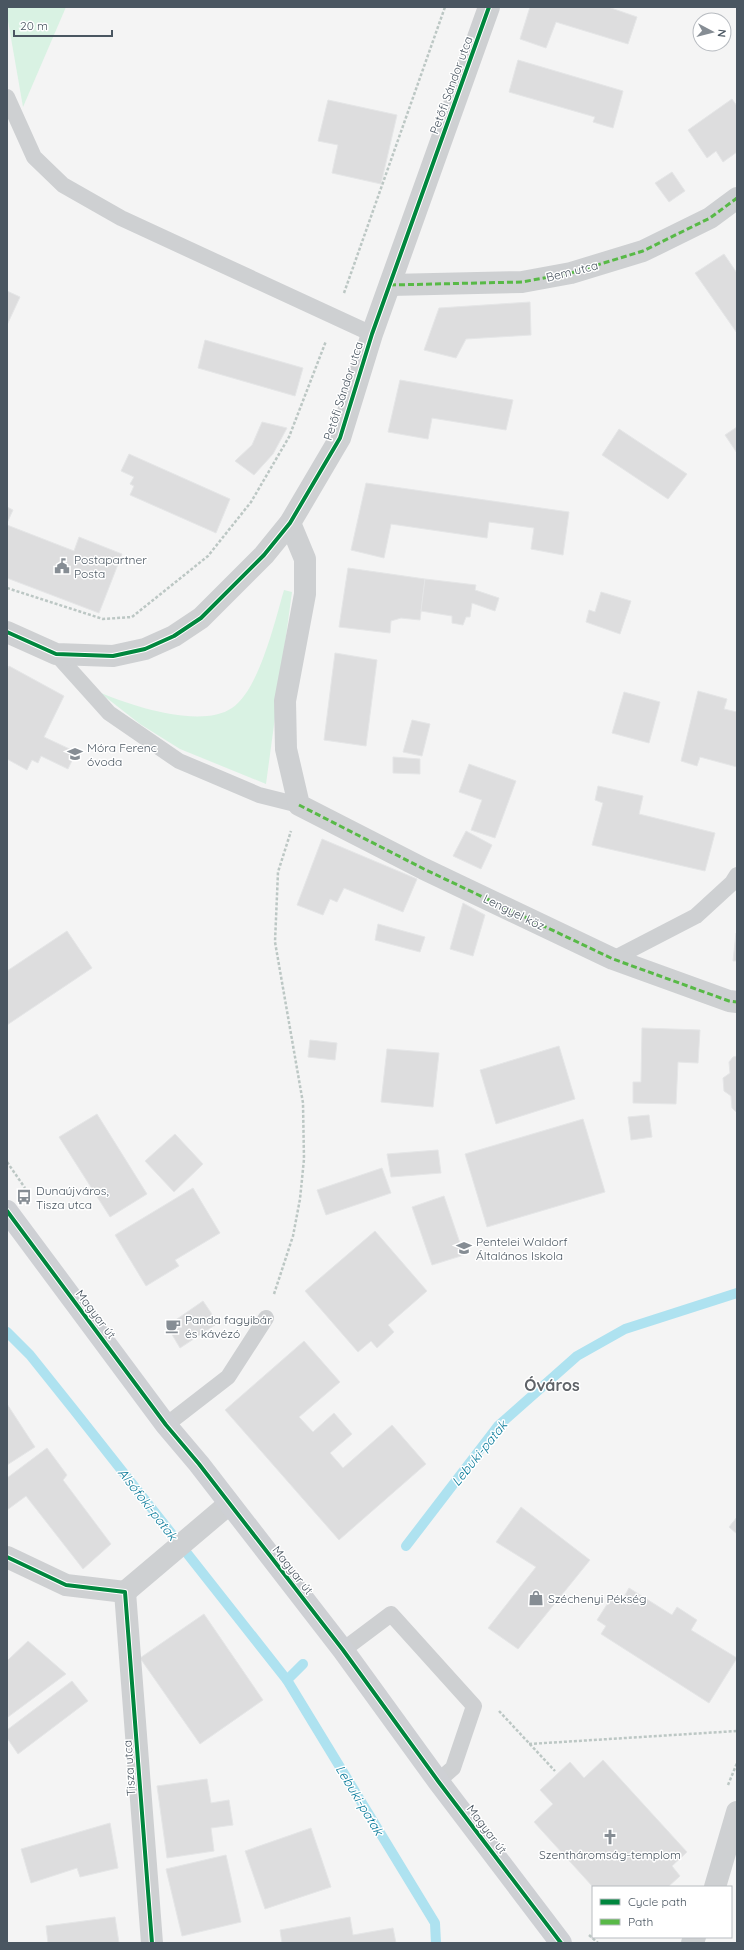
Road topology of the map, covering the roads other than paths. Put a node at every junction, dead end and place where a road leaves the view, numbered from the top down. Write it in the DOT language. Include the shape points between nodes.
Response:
graph roads {
  1 [pos="489,7"];
  2 [pos="7,97"];
  3 [pos="737,198"];
  4 [pos="390,285"];
  5 [pos="372,334"];
  6 [pos="290,523"];
  7 [pos="7,632"];
  8 [pos="56,654"];
  9 [pos="299,805"];
  10 [pos="737,875"];
  11 [pos="613,959"];
  12 [pos="737,1002"];
  13 [pos="7,1211"];
  14 [pos="266,1318"];
  15 [pos="166,1425"];
  16 [pos="229,1504"];
  17 [pos="7,1557"];
  18 [pos="125,1592"];
  19 [pos="343,1650"];
  20 [pos="438,1781"];
  21 [pos="737,1812"];
  22 [pos="715,1886"];
  23 [pos="152,1943"];
  24 [pos="561,1943"];
  1 -- 4 [label="street, Petőfi Sándor utca"];
  2 -- 5 [label="lane" via="34,157 64,185 121,218"];
  3 -- 4 [label="street, Bem utca" via="710,218 643,251 571,273 522,282"];
  4 -- 5 [label="street, Petőfi Sándor utca"];
  5 -- 6 [label="street, Petőfi Sándor utca" via="340,438"];
  6 -- 8 [label="street, Petőfi Sándor utca" via="264,555 201,618 174,636 146,649 113,656"];
  6 -- 9 [label="street" via="305,559 305,594 285,701 286,749"];
  7 -- 8 [label="street, Petőfi Sándor utca"];
  8 -- 9 [label="lane" via="109,713 179,761 259,795"];
  9 -- 11 [label="street, Lengyel köz" via="424,869"];
  10 -- 11 [label="lane" via="696,916"];
  11 -- 12 [label="street, Lengyel köz" via="728,1001"];
  13 -- 15 [label="street, Magyar út"];
  14 -- 15 [label="lane" via="228,1377"];
  15 -- 16 [label="street, Magyar út"];
  16 -- 18 [label="street"];
  16 -- 19 [label="street, Magyar út"];
  17 -- 18 [label="street" via="66,1585"];
  18 -- 23 [label="street, Tisza utca"];
  19 -- 20 [label="street, Magyar út"];
  19 -- 20 [label="lane" via="392,1614 474,1706 453,1768"];
  20 -- 24 [label="street, Magyar út"];
  21 -- 22 [label="street"];
}
